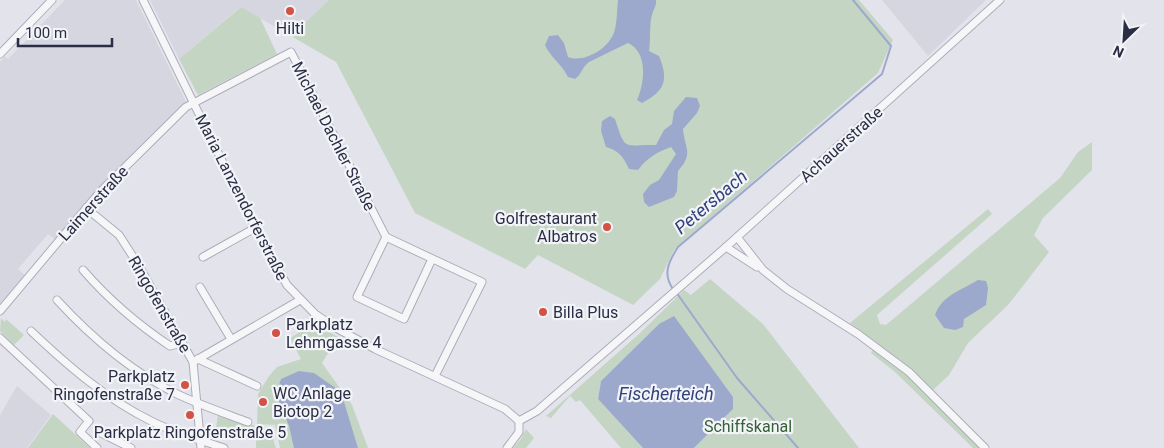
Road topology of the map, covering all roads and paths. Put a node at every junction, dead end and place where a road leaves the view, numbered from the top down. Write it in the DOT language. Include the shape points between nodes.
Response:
graph roads {
  1 [pos="52,0"];
  2 [pos="143,0"];
  3 [pos="1000,0"];
  4 [pos="0,54"];
  5 [pos="194,103"];
  6 [pos="86,208"];
  7 [pos="255,228"];
  8 [pos="386,237"];
  9 [pos="737,237"];
  10 [pos="726,246"];
  11 [pos="203,257"];
  12 [pos="432,259"];
  13 [pos="83,270"];
  14 [pos="763,270"];
  15 [pos="200,286"];
  16 [pos="57,300"];
  17 [pos="300,300"];
  18 [pos="0,311"];
  19 [pos="31,331"];
  20 [pos="0,338"];
  21 [pos="231,340"];
  22 [pos="182,343"];
  23 [pos="196,361"];
  24 [pos="435,376"];
  25 [pos="257,386"];
  26 [pos="198,404"];
  27 [pos="248,422"];
  28 [pos="519,422"];
  29 [pos="99,432"];
  30 [pos="201,444"];
  31 [pos="97,448"];
  32 [pos="131,448"];
  33 [pos="224,448"];
  34 [pos="506,448"];
  35 [pos="984,448"];
  1 -- 4 [label="street"];
  2 -- 5 [label="street, Maria Lanzendorferstraße"];
  3 -- 9 [label="street, Achauerstraße"];
  5 -- 6 [label="street, Laimerstraße" via="186,107"];
  5 -- 7 [label="street, Maria Lanzendorferstraße"];
  5 -- 8 [label="street, Michael Dachler Straße" via="291,52"];
  6 -- 18 [label="street, Laimerstraße"];
  6 -- 22 [label="street, Ringofenstraße" via="118,235"];
  7 -- 11 [label="street"];
  7 -- 17 [label="street, Maria Lanzendorferstraße" via="283,279"];
  8 -- 12 [label="street"];
  8 -- 12 [label="street" via="357,297 404,319"];
  9 -- 10 [label="street, Achauerstraße"];
  9 -- 14 [label="street"];
  10 -- 14 [label="street"];
  10 -- 28 [label="street, Achauerstraße" via="537,411"];
  12 -- 24 [label="street" via="482,282"];
  13 -- 22 [label="street" via="112,302 150,333 170,346"];
  14 -- 35 [label="street" via="896,361"];
  15 -- 21 [label="street"];
  16 -- 26 [label="street" via="118,356"];
  17 -- 21 [label="street"];
  17 -- 24 [label="street, Maria Lanzendorferstraße" via="336,328"];
  19 -- 30 [label="street" via="83,378 126,407"];
  20 -- 31 [label="street" via="89,421 80,432"];
  21 -- 23 [label="street"];
  22 -- 23 [label="street, Ringofenstraße"];
  23 -- 25 [label="street"];
  23 -- 26 [label="street, Ringofenstraße"];
  24 -- 28 [label="street, Maria Lanzendorferstraße" via="505,409"];
  26 -- 27 [label="street"];
  26 -- 30 [label="street, Ringofenstraße"];
  28 -- 34 [label="street" via="519,432"];
  29 -- 32 [label="street"];
  30 -- 33 [label="street"];
}
